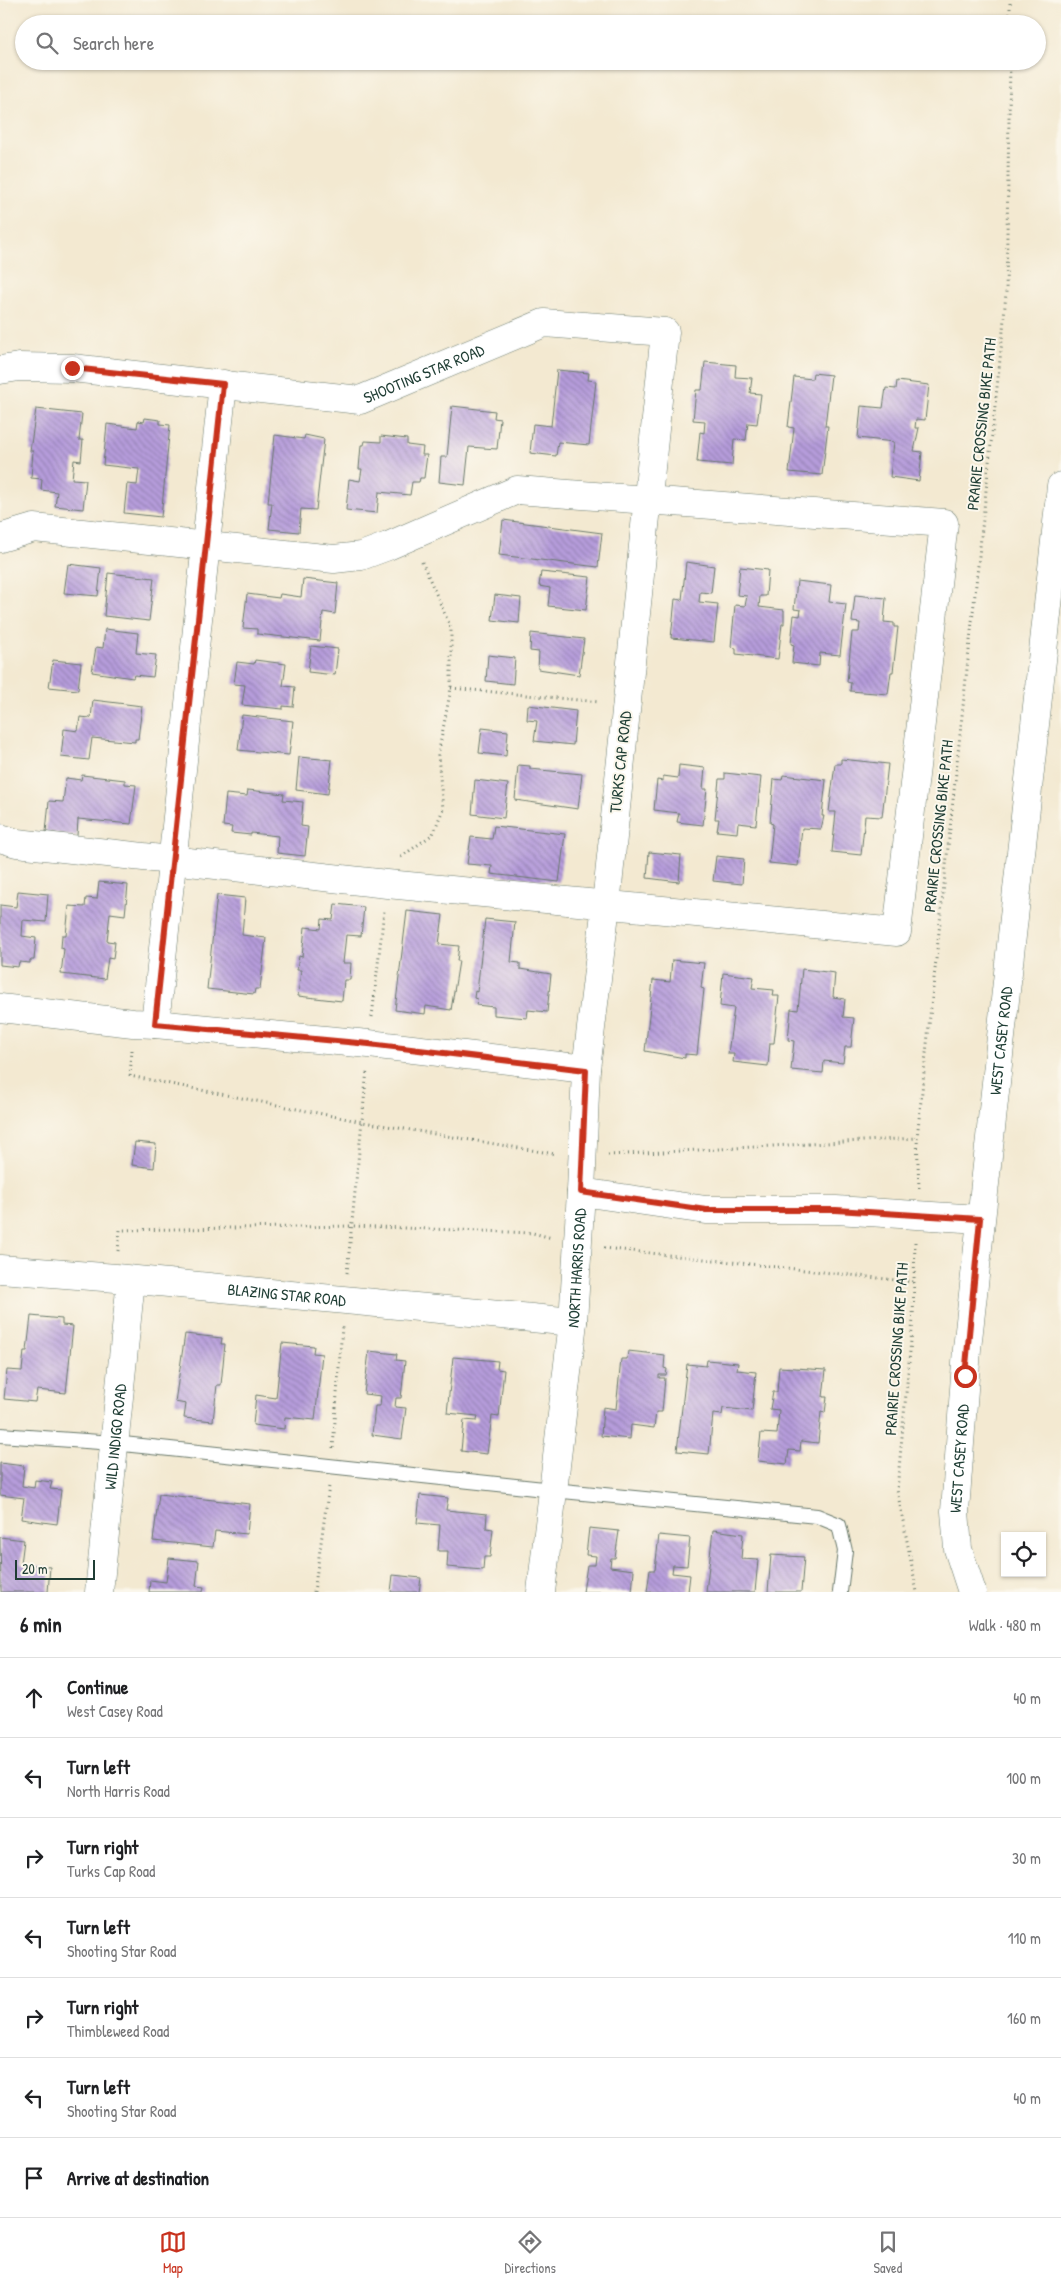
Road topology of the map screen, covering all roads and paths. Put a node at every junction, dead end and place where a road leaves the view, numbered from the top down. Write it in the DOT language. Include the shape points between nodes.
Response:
graph roads {
  1 [pos="1010,0"];
  2 [pos="1010,15"];
  3 [pos="1010,70"];
  4 [pos="665,332"];
  5 [pos="0,370"];
  6 [pos="223,384"];
  7 [pos="1061,486"];
  8 [pos="648,501"];
  9 [pos="0,538"];
  10 [pos="206,546"];
  11 [pos="451,688"];
  12 [pos="625,704"];
  13 [pos="0,838"];
  14 [pos="174,861"];
  15 [pos="606,905"];
  16 [pos="0,1008"];
  17 [pos="144,1023"];
  18 [pos="586,1070"];
  19 [pos="917,1138"];
  20 [pos="582,1156"];
  21 [pos="581,1192"];
  22 [pos="916,1215"];
  23 [pos="980,1219"];
  24 [pos="578,1244"];
  25 [pos="0,1270"];
  26 [pos="124,1279"];
  27 [pos="914,1282"];
  28 [pos="573,1322"];
  29 [pos="0,1435"];
  30 [pos="114,1443"];
  31 [pos="553,1490"];
  32 [pos="98,1592"];
  33 [pos="541,1592"];
  34 [pos="840,1592"];
  35 [pos="917,1592"];
  36 [pos="972,1592"];
  1 -- 2 [label="path"];
  3 -- 19 [label="path, PRAIRIE CROSSING BIKE PATH" via="1004,331"];
  4 -- 6 [label="street, SHOOTING STAR ROAD" via="544,323 360,400"];
  4 -- 8 [label="street, TURKS CAP ROAD"];
  5 -- 6 [label="street, SHOOTING STAR ROAD" via="72,368"];
  6 -- 10 [label="street"];
  7 -- 23 [label="street, WEST CASEY ROAD"];
  8 -- 10 [label="street" via="517,490 360,556 334,559"];
  8 -- 12 [label="street, TURKS CAP ROAD"];
  8 -- 15 [label="street" via="944,523 897,932"];
  9 -- 10 [label="street" via="34,528"];
  10 -- 14 [label="street"];
  11 -- 12 [label="path"];
  12 -- 15 [label="street, TURKS CAP ROAD"];
  13 -- 14 [label="street" via="17,843"];
  14 -- 15 [label="street"];
  14 -- 17 [label="street"];
  15 -- 18 [label="street, TURKS CAP ROAD"];
  16 -- 17 [label="street"];
  17 -- 18 [label="street" via="369,1044"];
  17 -- 20 [label="path" via="130,1076 372,1124 547,1154"];
  18 -- 20 [label="street, TURKS CAP ROAD"];
  19 -- 20 [label="path"];
  19 -- 22 [label="path, PRAIRIE CROSSING BIKE PATH" via="920,1180"];
  20 -- 21 [label="street, TURKS CAP ROAD"];
  21 -- 22 [label="street, NORTH HARRIS ROAD" via="706,1210 836,1210"];
  21 -- 24 [label="street, NORTH HARRIS ROAD"];
  22 -- 23 [label="street, NORTH HARRIS ROAD"];
  22 -- 27 [label="path, PRAIRIE CROSSING BIKE PATH"];
  23 -- 36 [label="street, WEST CASEY ROAD" via="955,1511 958,1548"];
  24 -- 26 [label="path" via="533,1233 361,1227 120,1230"];
  24 -- 27 [label="path"];
  24 -- 28 [label="street, NORTH HARRIS ROAD"];
  25 -- 26 [label="street, BLAZING STAR ROAD"];
  26 -- 28 [label="street, BLAZING STAR ROAD"];
  26 -- 30 [label="street, WILD INDIGO ROAD"];
  27 -- 35 [label="path, PRAIRIE CROSSING BIKE PATH" via="914,1319 897,1490"];
  28 -- 31 [label="street, NORTH HARRIS ROAD"];
  29 -- 30 [label="lane"];
  30 -- 31 [label="lane"];
  30 -- 32 [label="street, WILD INDIGO ROAD"];
  31 -- 33 [label="street, NORTH HARRIS ROAD"];
  31 -- 34 [label="lane" via="817,1516 839,1525 845,1551"];
}
